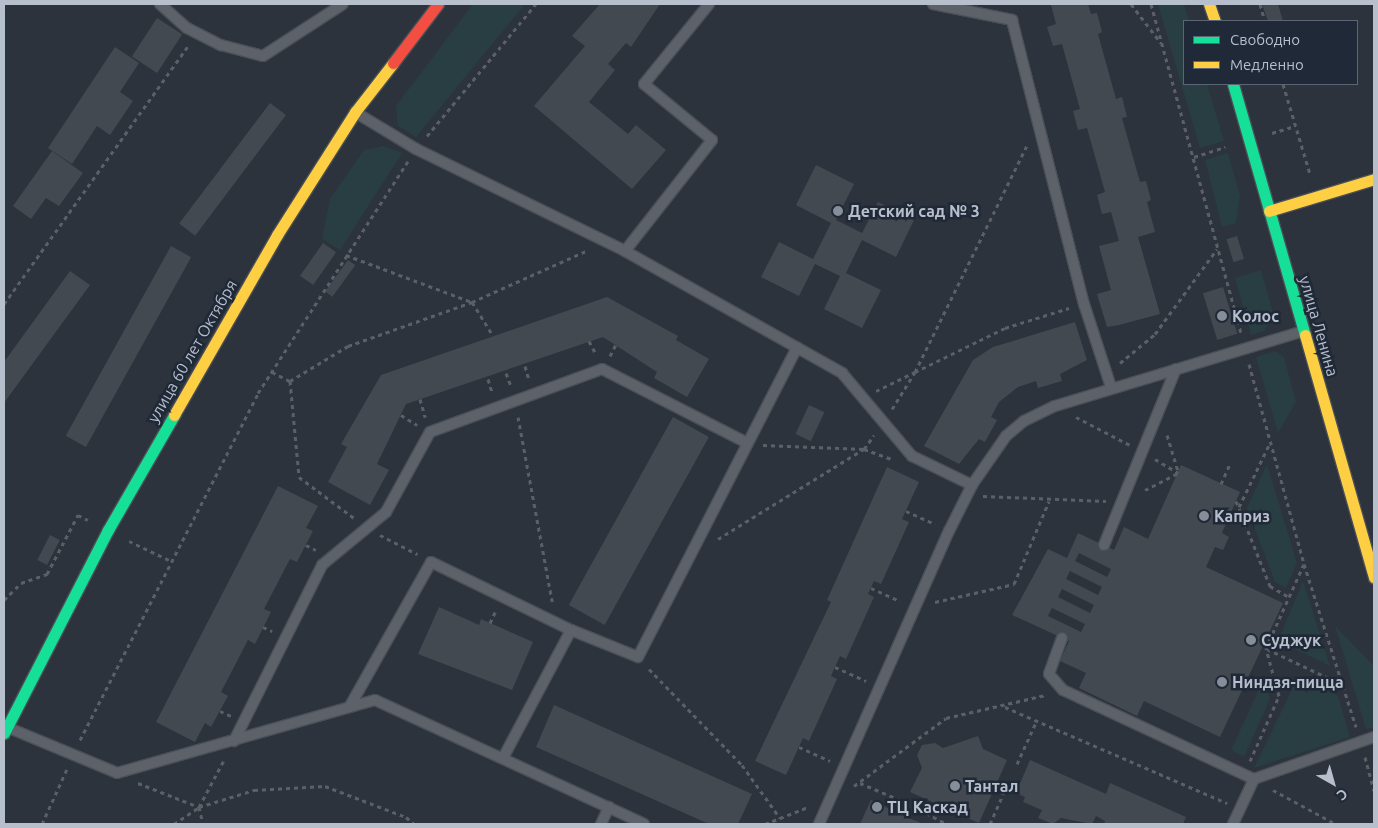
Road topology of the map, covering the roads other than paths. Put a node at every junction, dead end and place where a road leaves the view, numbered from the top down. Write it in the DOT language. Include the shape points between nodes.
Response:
graph roads {
  1 [pos="160,4"];
  2 [pos="343,4"];
  3 [pos="709,4"];
  4 [pos="933,4"];
  5 [pos="1209,4"];
  6 [pos="431,8"];
  7 [pos="1215,20"];
  8 [pos="1233,85"];
  9 [pos="355,112"];
  10 [pos="1374,179"];
  11 [pos="1269,211"];
  12 [pos="625,251"];
  13 [pos="1304,331"];
  14 [pos="797,347"];
  15 [pos="1176,369"];
  16 [pos="1112,387"];
  17 [pos="747,443"];
  18 [pos="972,485"];
  19 [pos="1104,545"];
  20 [pos="1374,577"];
  21 [pos="571,630"];
  22 [pos="1062,638"];
  23 [pos="350,706"];
  24 [pos="5,729"];
  25 [pos="1374,737"];
  26 [pos="234,741"];
  27 [pos="503,758"];
  28 [pos="1254,779"];
  29 [pos="609,807"];
  30 [pos="601,824"];
  31 [pos="644,824"];
  32 [pos="819,824"];
  33 [pos="1233,824"];
  1 -- 2 [label="lane" via="197,33 242,54 263,56"];
  3 -- 12 [label="lane" via="644,84 712,140"];
  4 -- 16 [label="lane" via="1012,20 1084,304"];
  5 -- 7 [label="main road"];
  6 -- 9 [label="main road, улица 60 лет Октября"];
  8 -- 11 [label="main road, улица Ленина"];
  9 -- 12 [label="lane" via="416,149"];
  9 -- 24 [label="main road, улица 60 лет Октября" via="277,236 148,460"];
  10 -- 11 [label="main road"];
  11 -- 13 [label="main road, улица Ленина"];
  12 -- 14 [label="lane"];
  13 -- 15 [label="lane"];
  13 -- 20 [label="main road, улица Ленина"];
  14 -- 17 [label="lane"];
  14 -- 18 [label="lane" via="842,373 912,456"];
  15 -- 16 [label="lane"];
  15 -- 19 [label="lane"];
  16 -- 18 [label="lane" via="1055,406 1024,421 1006,436"];
  17 -- 21 [label="lane" via="638,657"];
  17 -- 26 [label="lane" via="602,369 430,432 386,512 322,565"];
  18 -- 32 [label="lane" via="878,686"];
  21 -- 23 [label="lane" via="431,562"];
  21 -- 27 [label="lane"];
  22 -- 28 [label="lane" via="1050,674 1063,690"];
  23 -- 26 [label="lane"];
  23 -- 27 [label="lane" via="375,700"];
  24 -- 26 [label="lane" via="117,773"];
  25 -- 28 [label="lane"];
  27 -- 29 [label="lane"];
  28 -- 33 [label="lane"];
  29 -- 30 [label="lane"];
  29 -- 31 [label="lane"];
}
